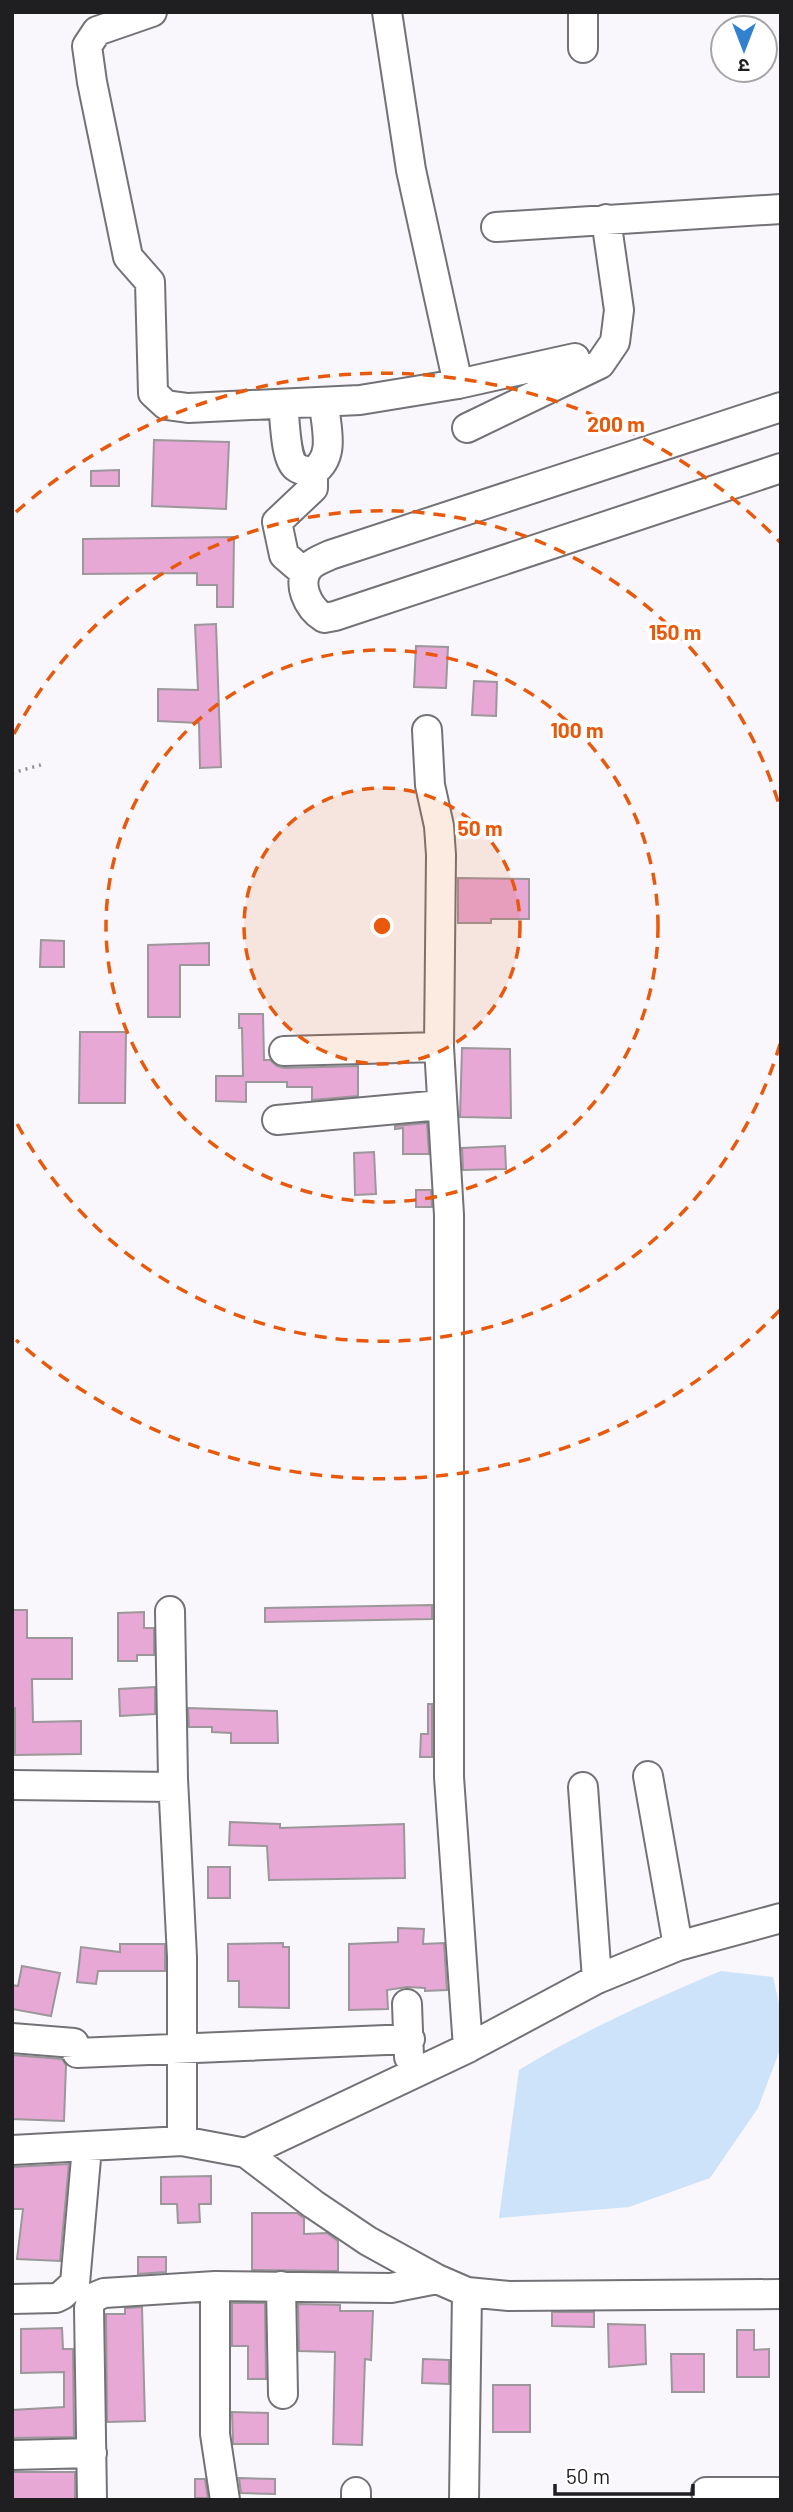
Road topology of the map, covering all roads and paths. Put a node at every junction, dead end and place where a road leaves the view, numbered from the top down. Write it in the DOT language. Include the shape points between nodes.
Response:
graph roads {
  1 [pos="152,12"];
  2 [pos="387,12"];
  3 [pos="583,12"];
  4 [pos="583,48"];
  5 [pos="781,209"];
  6 [pos="606,219"];
  7 [pos="496,227"];
  8 [pos="575,358"];
  9 [pos="458,384"];
  10 [pos="324,403"];
  11 [pos="283,404"];
  12 [pos="781,407"];
  13 [pos="467,428"];
  14 [pos="781,468"];
  15 [pos="313,472"];
  16 [pos="304,573"];
  17 [pos="427,730"];
  18 [pos="44,764"];
  19 [pos="12,773"];
  20 [pos="439,1047"];
  21 [pos="284,1051"];
  22 [pos="441,1105"];
  23 [pos="277,1120"];
  24 [pos="170,1611"];
  25 [pos="648,1776"];
  26 [pos="12,1785"];
  27 [pos="173,1787"];
  28 [pos="583,1787"];
  29 [pos="781,1919"];
  30 [pos="678,1947"];
  31 [pos="597,1979"];
  32 [pos="407,2004"];
  33 [pos="12,2038"];
  34 [pos="410,2039"];
  35 [pos="183,2048"];
  36 [pos="468,2048"];
  37 [pos="409,2077"];
  38 [pos="182,2141"];
  39 [pos="87,2147"];
  40 [pos="12,2150"];
  41 [pos="246,2153"];
  42 [pos="437,2279"];
  43 [pos="215,2286"];
  44 [pos="281,2286"];
  45 [pos="467,2292"];
  46 [pos="781,2294"];
  47 [pos="12,2299"];
  48 [pos="283,2394"];
  49 [pos="92,2453"];
  50 [pos="12,2455"];
  51 [pos="706,2492"];
  52 [pos="781,2492"];
  53 [pos="745,2496"];
  54 [pos="92,2500"];
  55 [pos="225,2500"];
  56 [pos="464,2500"];
  1 -- 11 [label="street" via="97,31 87,46 128,257 150,282 153,393 166,405 188,408"];
  2 -- 9 [label="street" via="411,170"];
  3 -- 4 [label="street"];
  5 -- 6 [label="street"];
  6 -- 7 [label="street"];
  6 -- 13 [label="street" via="619,310 615,342 608,353 600,364"];
  8 -- 9 [label="street"];
  9 -- 10 [label="street"];
  10 -- 11 [label="street"];
  10 -- 15 [label="street" via="328,453 323,465"];
  11 -- 15 [label="street" via="293,464"];
  12 -- 16 [label="street" via="330,555"];
  14 -- 16 [label="street" via="335,616 324,618 314,612 304,593"];
  15 -- 16 [label="street" via="313,488 277,522 284,555"];
  17 -- 20 [label="street" via="441,855"];
  18 -- 19 [label="path"];
  20 -- 21 [label="street"];
  20 -- 22 [label="street"];
  22 -- 23 [label="street"];
  22 -- 36 [label="street" via="449,1215 449,1777"];
  24 -- 27 [label="street"];
  25 -- 30 [label="street"];
  26 -- 27 [label="street"];
  27 -- 35 [label="street"];
  28 -- 31 [label="street"];
  29 -- 30 [label="street"];
  30 -- 31 [label="street"];
  31 -- 36 [label="street"];
  32 -- 34 [label="street"];
  33 -- 35 [label="street" via="74,2043 77,2053"];
  34 -- 35 [label="street"];
  34 -- 37 [label="street"];
  35 -- 38 [label="street"];
  36 -- 37 [label="street"];
  37 -- 41 [label="street"];
  38 -- 39 [label="street"];
  38 -- 41 [label="street"];
  39 -- 40 [label="street"];
  39 -- 47 [label="street" via="75,2283 56,2298"];
  41 -- 42 [label="street" via="368,2241"];
  42 -- 44 [label="street" via="391,2288"];
  42 -- 45 [label="street"];
  43 -- 44 [label="street"];
  43 -- 49 [label="street" via="104,2293 92,2298"];
  43 -- 55 [label="street" via="215,2434"];
  44 -- 48 [label="street"];
  45 -- 46 [label="street" via="509,2296"];
  45 -- 56 [label="street"];
  49 -- 50 [label="street"];
  49 -- 54 [label="street"];
  51 -- 53 [label="street"];
  52 -- 53 [label="street"];
}
